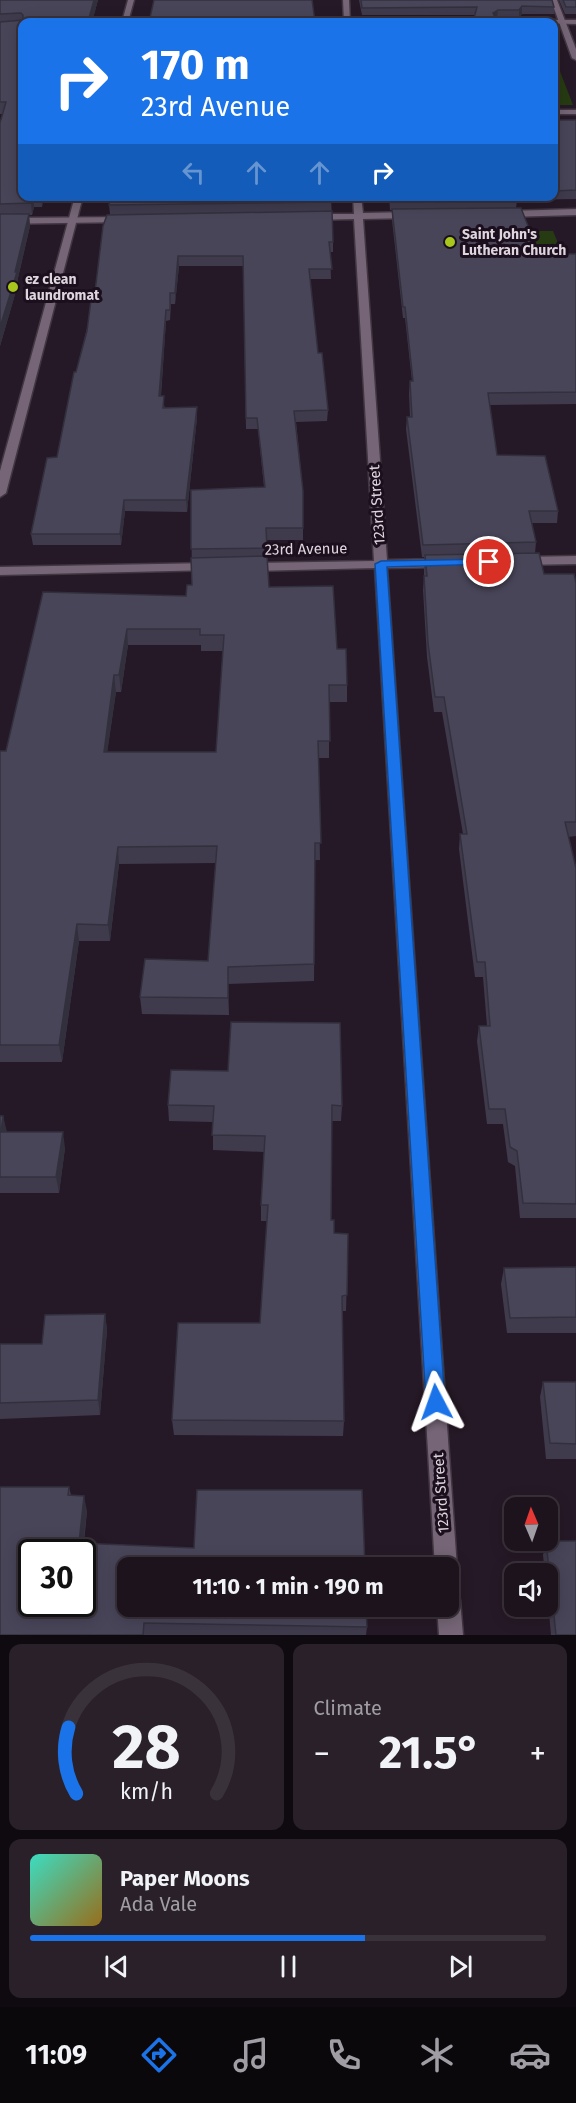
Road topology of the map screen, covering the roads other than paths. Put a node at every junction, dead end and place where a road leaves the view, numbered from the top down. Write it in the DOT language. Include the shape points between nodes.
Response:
graph roads {
  1 [pos="131,0"];
  2 [pos="346,0"];
  3 [pos="554,0"];
  4 [pos="126,18"];
  5 [pos="347,18"];
  6 [pos="558,22"];
  7 [pos="562,22"];
  8 [pos="576,22"];
  9 [pos="576,58"];
  10 [pos="558,112"];
  11 [pos="576,112"];
  12 [pos="78,201"];
  13 [pos="358,201"];
  14 [pos="576,212"];
  15 [pos="495,214"];
  16 [pos="426,215"];
  17 [pos="359,216"];
  18 [pos="299,217"];
  19 [pos="135,219"];
  20 [pos="73,220"];
  21 [pos="0,221"];
  22 [pos="0,493"];
  23 [pos="576,560"];
  24 [pos="461,562"];
  25 [pos="507,562"];
  26 [pos="381,564"];
  27 [pos="0,572"];
  28 [pos="445,1557"];
  29 [pos="449,1617"];
  30 [pos="451,1635"];
  1 -- 4 [label="street"];
  2 -- 5 [label="street"];
  3 -- 7 [label="street"];
  6 -- 7 [label="street"];
  7 -- 8 [label="street"];
  7 -- 9 [label="street"];
  10 -- 11 [label="street"];
  12 -- 20 [label="street"];
  13 -- 17 [label="street, 123rd Street"];
  14 -- 15 [label="street"];
  16 -- 17 [label="street"];
  17 -- 18 [label="street"];
  17 -- 26 [label="street, 123rd Street"];
  19 -- 20 [label="street"];
  20 -- 21 [label="street"];
  20 -- 22 [label="street"];
  23 -- 25 [label="street"];
  24 -- 26 [label="street, 23rd Avenue"];
  26 -- 27 [label="street, 23rd Avenue"];
  26 -- 28 [label="street, 123rd Street"];
  29 -- 30 [label="street"];
}
